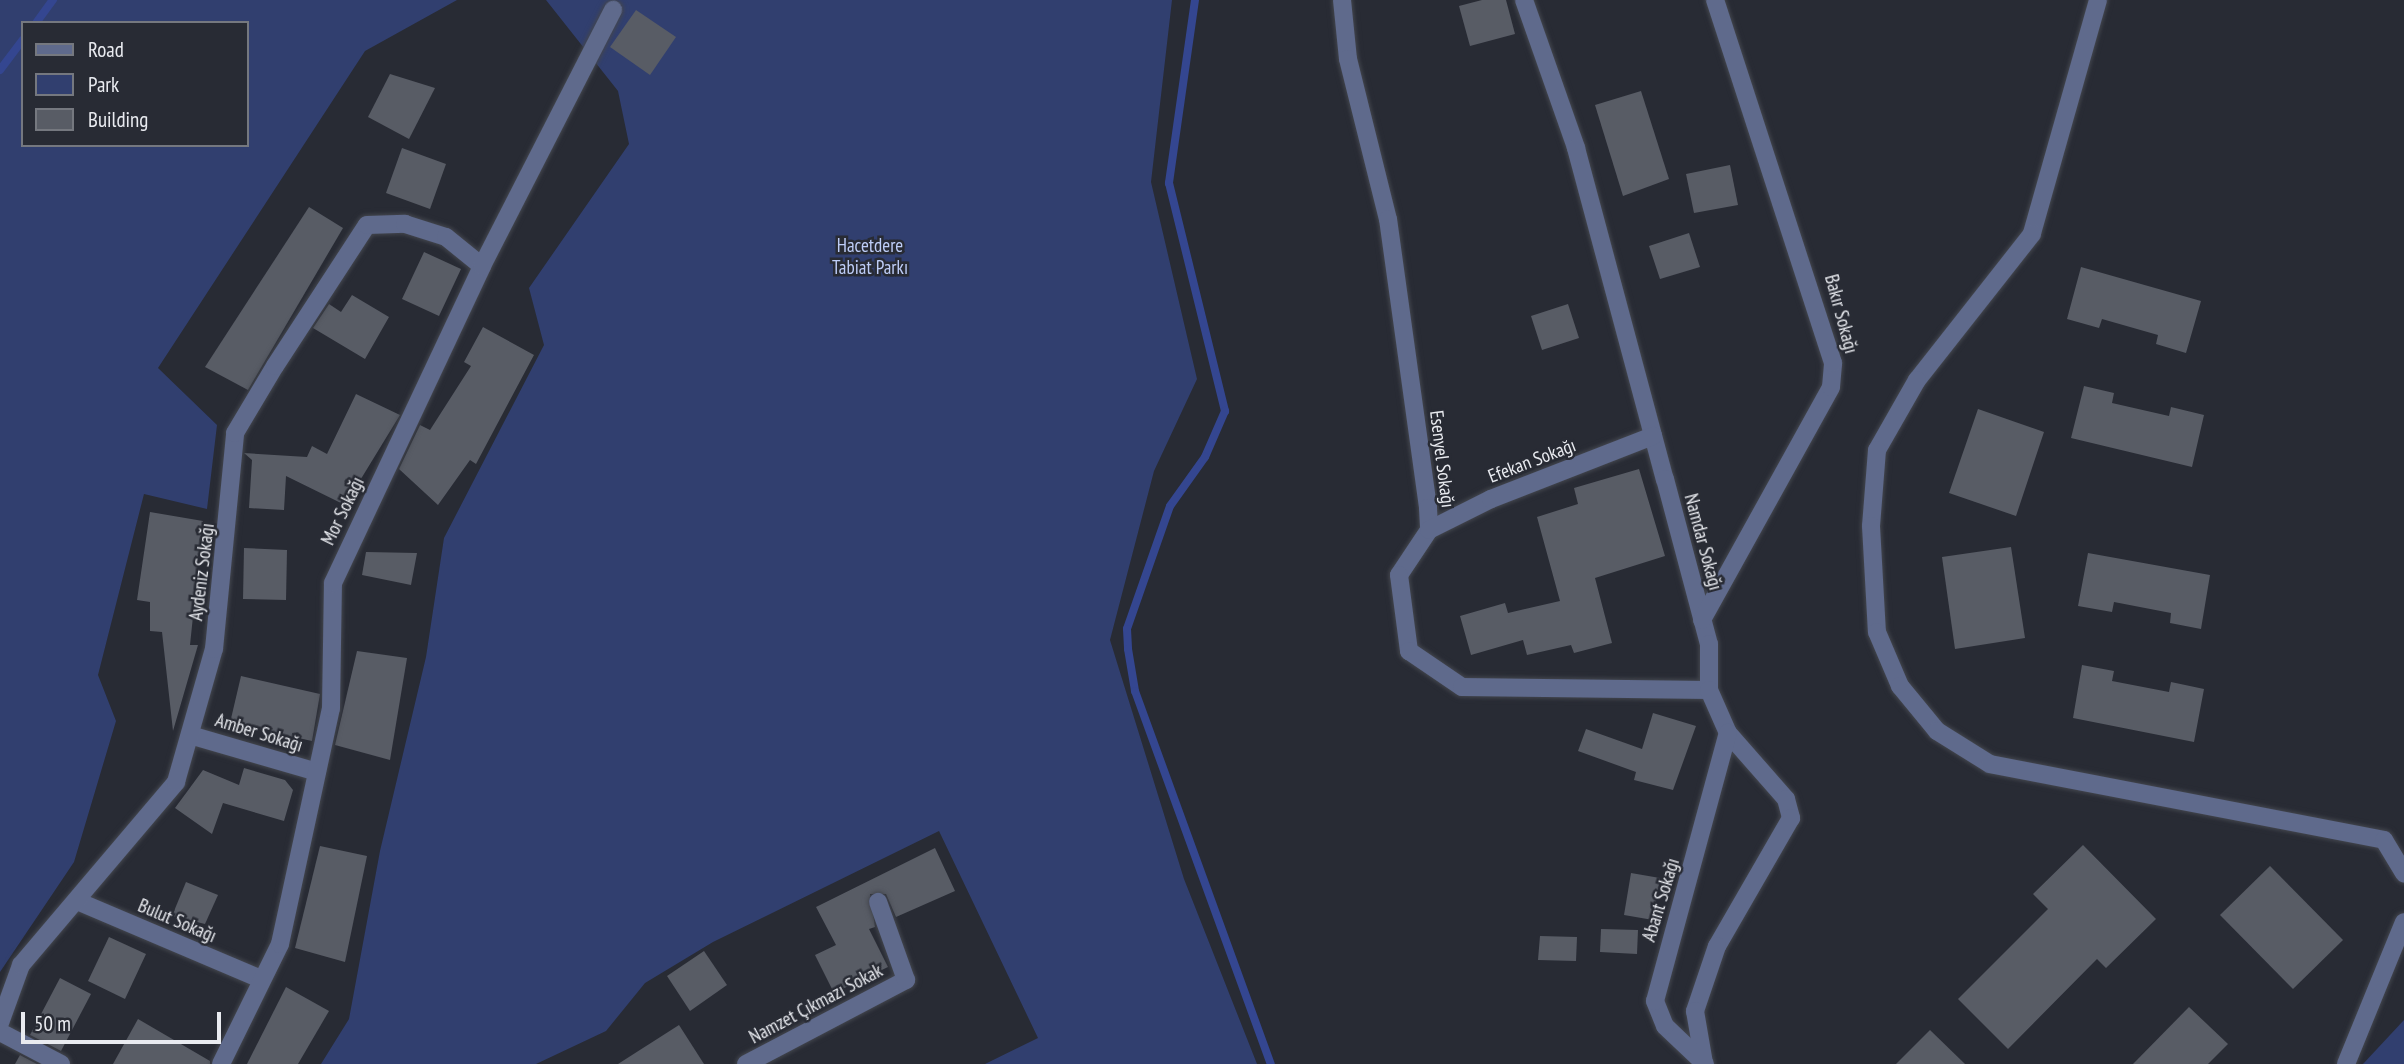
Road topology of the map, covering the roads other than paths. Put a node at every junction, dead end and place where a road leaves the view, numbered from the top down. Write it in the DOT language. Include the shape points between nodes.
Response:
graph roads {
  1 [pos="1342,0"];
  2 [pos="1524,0"];
  3 [pos="1715,0"];
  4 [pos="2098,0"];
  5 [pos="613,9"];
  6 [pos="482,266"];
  7 [pos="1653,436"];
  8 [pos="1429,530"];
  9 [pos="1702,620"];
  10 [pos="1709,690"];
  11 [pos="1728,733"];
  12 [pos="190,734"];
  13 [pos="317,772"];
  14 [pos="2404,873"];
  15 [pos="77,901"];
  16 [pos="878,902"];
  17 [pos="2404,922"];
  18 [pos="261,979"];
  19 [pos="0,1023"];
  20 [pos="0,1032"];
  21 [pos="1704,1063"];
  22 [pos="61,1064"];
  23 [pos="221,1064"];
  24 [pos="746,1064"];
  25 [pos="2346,1064"];
  1 -- 8 [label="street, Esenyel Sokağı" via="1348,59 1388,219"];
  2 -- 7 [label="street, Namdar Sokağı" via="1576,148"];
  3 -- 9 [label="street, Bakır Sokağı" via="1833,363 1826,396"];
  4 -- 14 [label="street" via="2032,234 1917,380 1877,450 1871,526 1877,632 1900,686 1937,731 1990,764 2384,840"];
  5 -- 6 [label="street, Mor Sokağı"];
  6 -- 12 [label="street, Aydeniz Sokağı" via="446,237 405,224 366,225 275,366 235,433 214,649"];
  6 -- 13 [label="street, Mor Sokağı" via="332,583 331,708"];
  7 -- 8 [label="street, Efekan Sokağı"];
  7 -- 9 [label="street, Namdar Sokağı"];
  8 -- 10 [label="street, Esenyel Sokağı" via="1399,575 1409,651 1462,687"];
  9 -- 10 [label="street, Namdar Sokağı"];
  10 -- 11 [label="street, Namdar Sokağı"];
  11 -- 21 [label="street, Abant Sokağı" via="1655,1001 1665,1026"];
  11 -- 21 [label="street, Namdar Sokağı" via="1786,799 1791,818 1717,946 1695,1012"];
  12 -- 13 [label="street, Amber Sokağı"];
  12 -- 15 [label="street, Aydeniz Sokağı" via="176,782"];
  13 -- 18 [label="street, Mor Sokağı" via="280,944"];
  15 -- 18 [label="street, Bulut Sokağı"];
  15 -- 19 [label="street, Aydeniz Sokağı" via="21,965"];
  16 -- 24 [label="street, Namzet Çıkmazı Sokak" via="906,980"];
  17 -- 25 [label="street"];
  18 -- 23 [label="street, Mor Sokağı"];
  20 -- 22 [label="street"];
}
